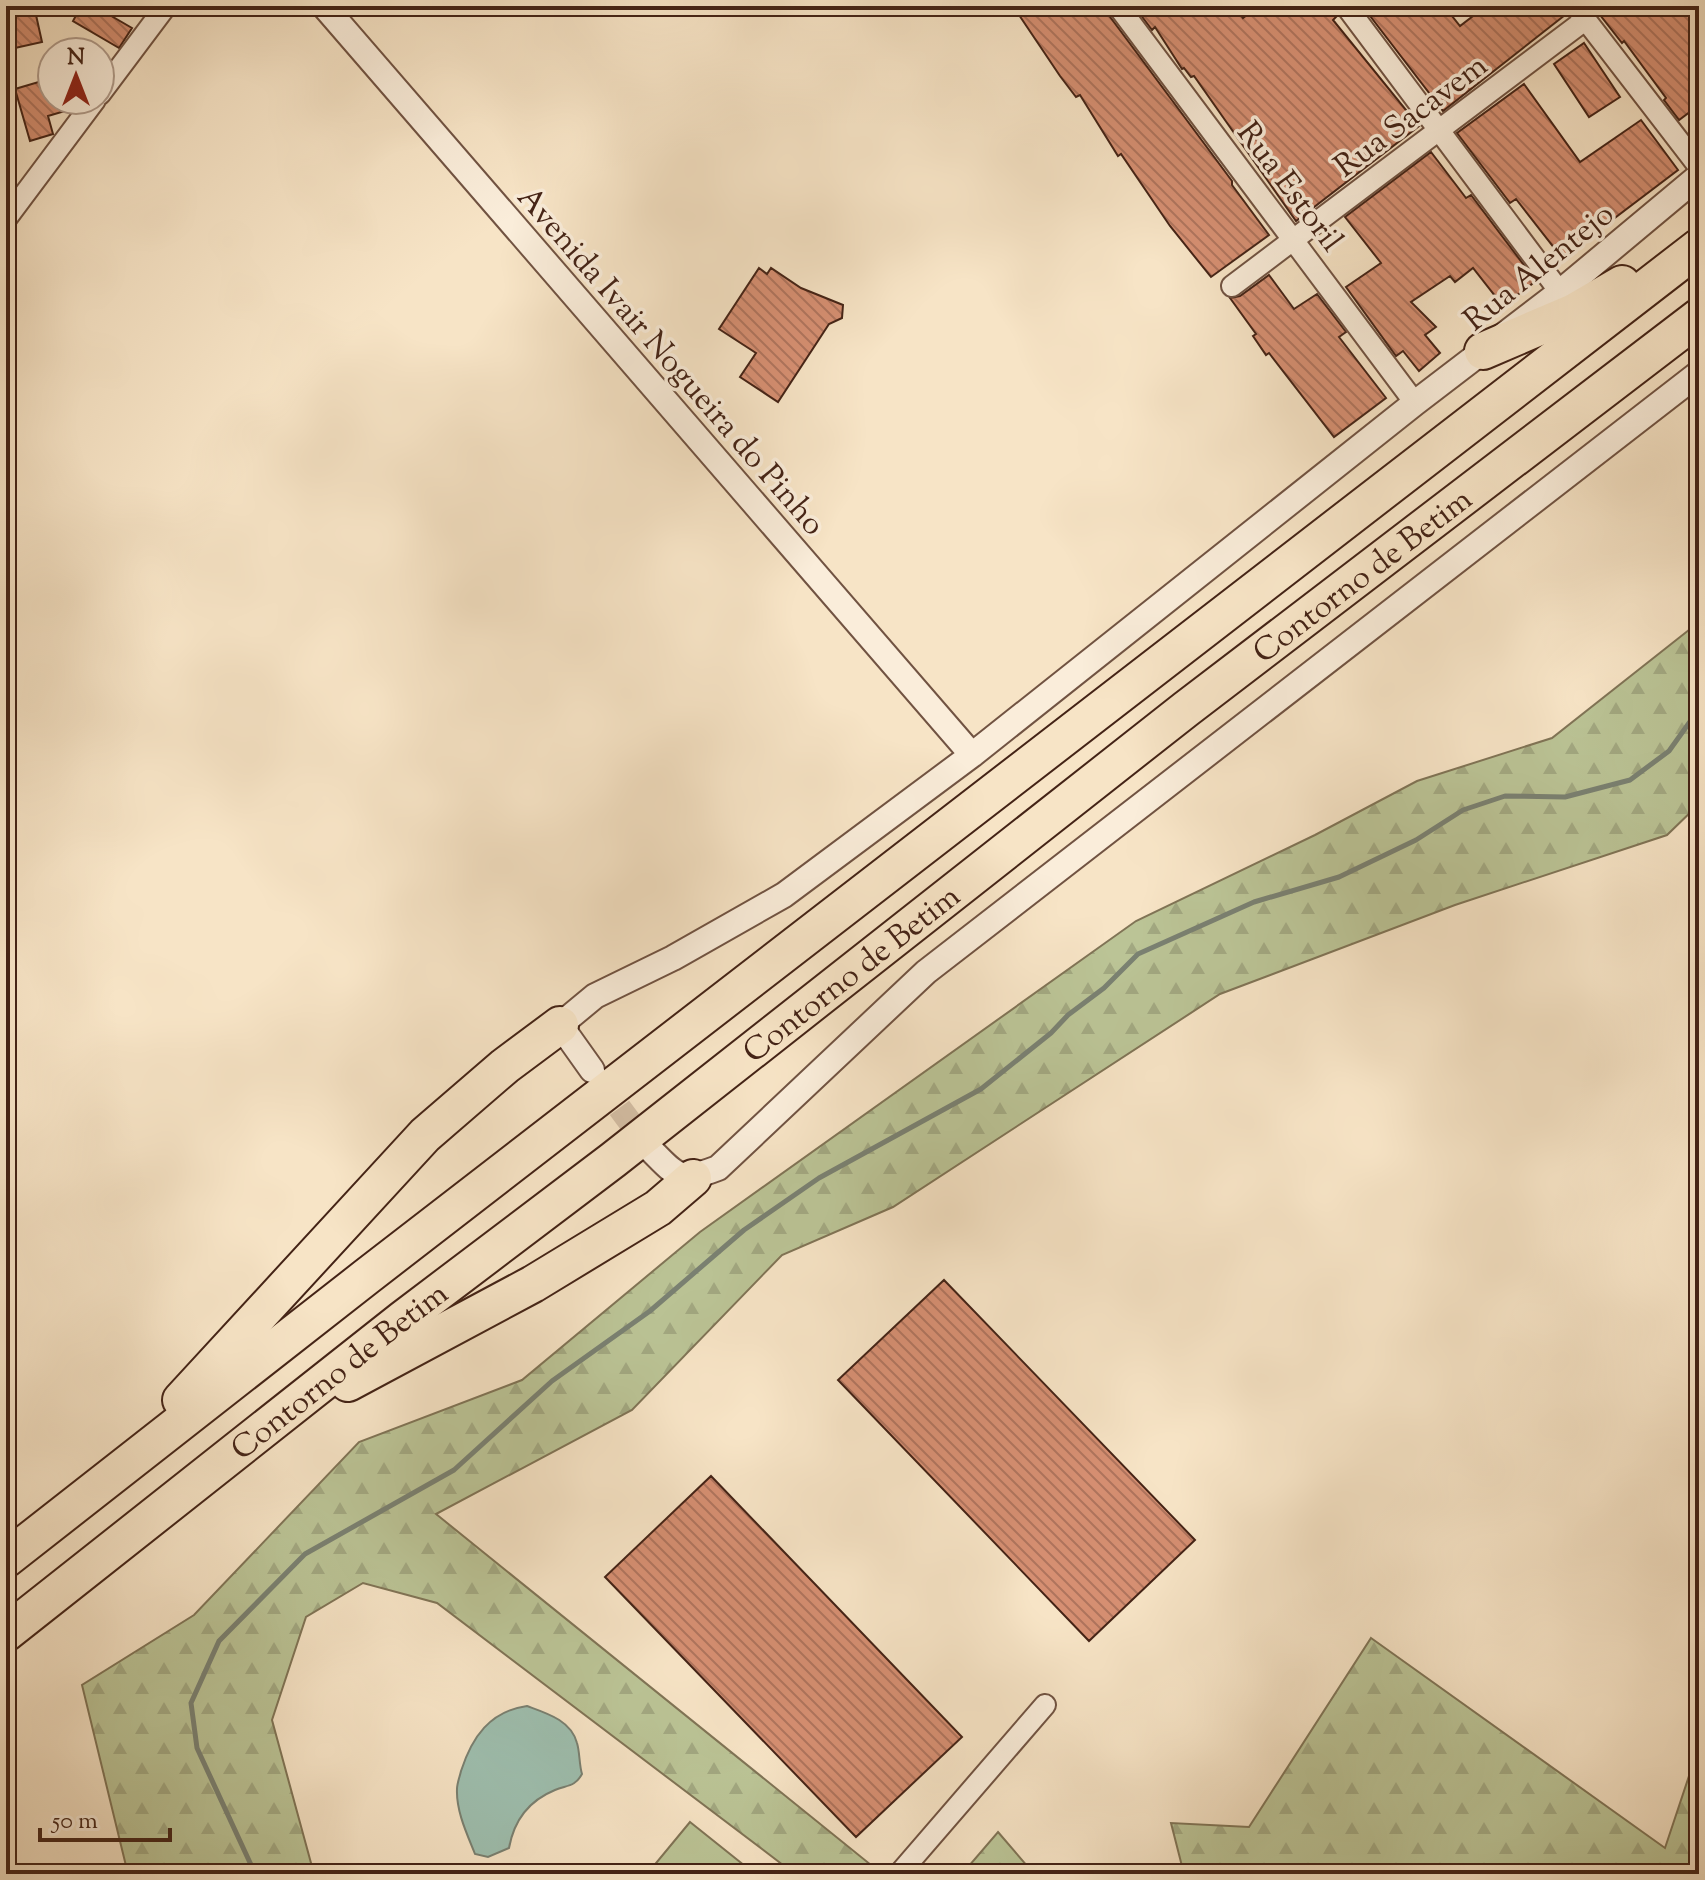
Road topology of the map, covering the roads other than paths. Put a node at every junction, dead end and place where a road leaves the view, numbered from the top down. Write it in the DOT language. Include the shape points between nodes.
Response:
graph roads {
  1 [pos="166,6"];
  2 [pos="324,6"];
  3 [pos="1118,6"];
  4 [pos="1346,6"];
  5 [pos="1580,13"];
  6 [pos="116,73"];
  7 [pos="83,116"];
  8 [pos="1440,131"];
  9 [pos="1699,167"];
  10 [pos="1699,176"];
  11 [pos="6,219"];
  12 [pos="1699,223"];
  13 [pos="1294,240"];
  14 [pos="1699,247"];
  15 [pos="1232,286"];
  16 [pos="1560,292"];
  17 [pos="1699,317"];
  18 [pos="1483,351"];
  19 [pos="1699,373"];
  20 [pos="1415,403"];
  21 [pos="972,755"];
  22 [pos="560,1025"];
  23 [pos="592,1070"];
  24 [pos="650,1149"];
  25 [pos="693,1178"];
  26 [pos="266,1428"];
  27 [pos="114,1474"];
  28 [pos="6,1559"];
  29 [pos="6,1633"];
  30 [pos="1045,1705"];
  31 [pos="899,1874"];
  1 -- 6 [label="street"];
  2 -- 21 [label="street, Avenida Ivair Nogueira do Pinho"];
  3 -- 13 [label="street, Rua Estoril"];
  4 -- 8 [label="street"];
  5 -- 8 [label="street, Rua Sacavem"];
  5 -- 9 [label="street"];
  7 -- 11 [label="street"];
  8 -- 13 [label="street, Rua Sacavem"];
  8 -- 16 [label="street"];
  10 -- 16 [label="street, Rua Alentejo"];
  12 -- 18 [label="highway" via="1608,294"];
  13 -- 15 [label="street, Rua Sacavem"];
  13 -- 20 [label="street, Rua Estoril"];
  14 -- 27 [label="highway, Contorno de Betim"];
  16 -- 18 [label="street, Rua Alentejo"];
  17 -- 26 [label="highway, Contorno de Betim" via="1186,709"];
  18 -- 20 [label="street, Rua Alentejo"];
  19 -- 25 [label="street, Contorno de Betim" via="926,972 718,1168"];
  20 -- 21 [label="street, Rua Alentejo"];
  21 -- 22 [label="street, Rua Alentejo" via="784,895 595,996"];
  22 -- 23 [label="street"];
  22 -- 27 [label="highway" via="425,1135"];
  24 -- 25 [label="street" via="674,1173"];
  25 -- 26 [label="highway" via="658,1208 533,1284"];
  26 -- 29 [label="highway, Contorno de Betim"];
  27 -- 28 [label="highway, Contorno de Betim"];
  30 -- 31 [label="street"];
}
